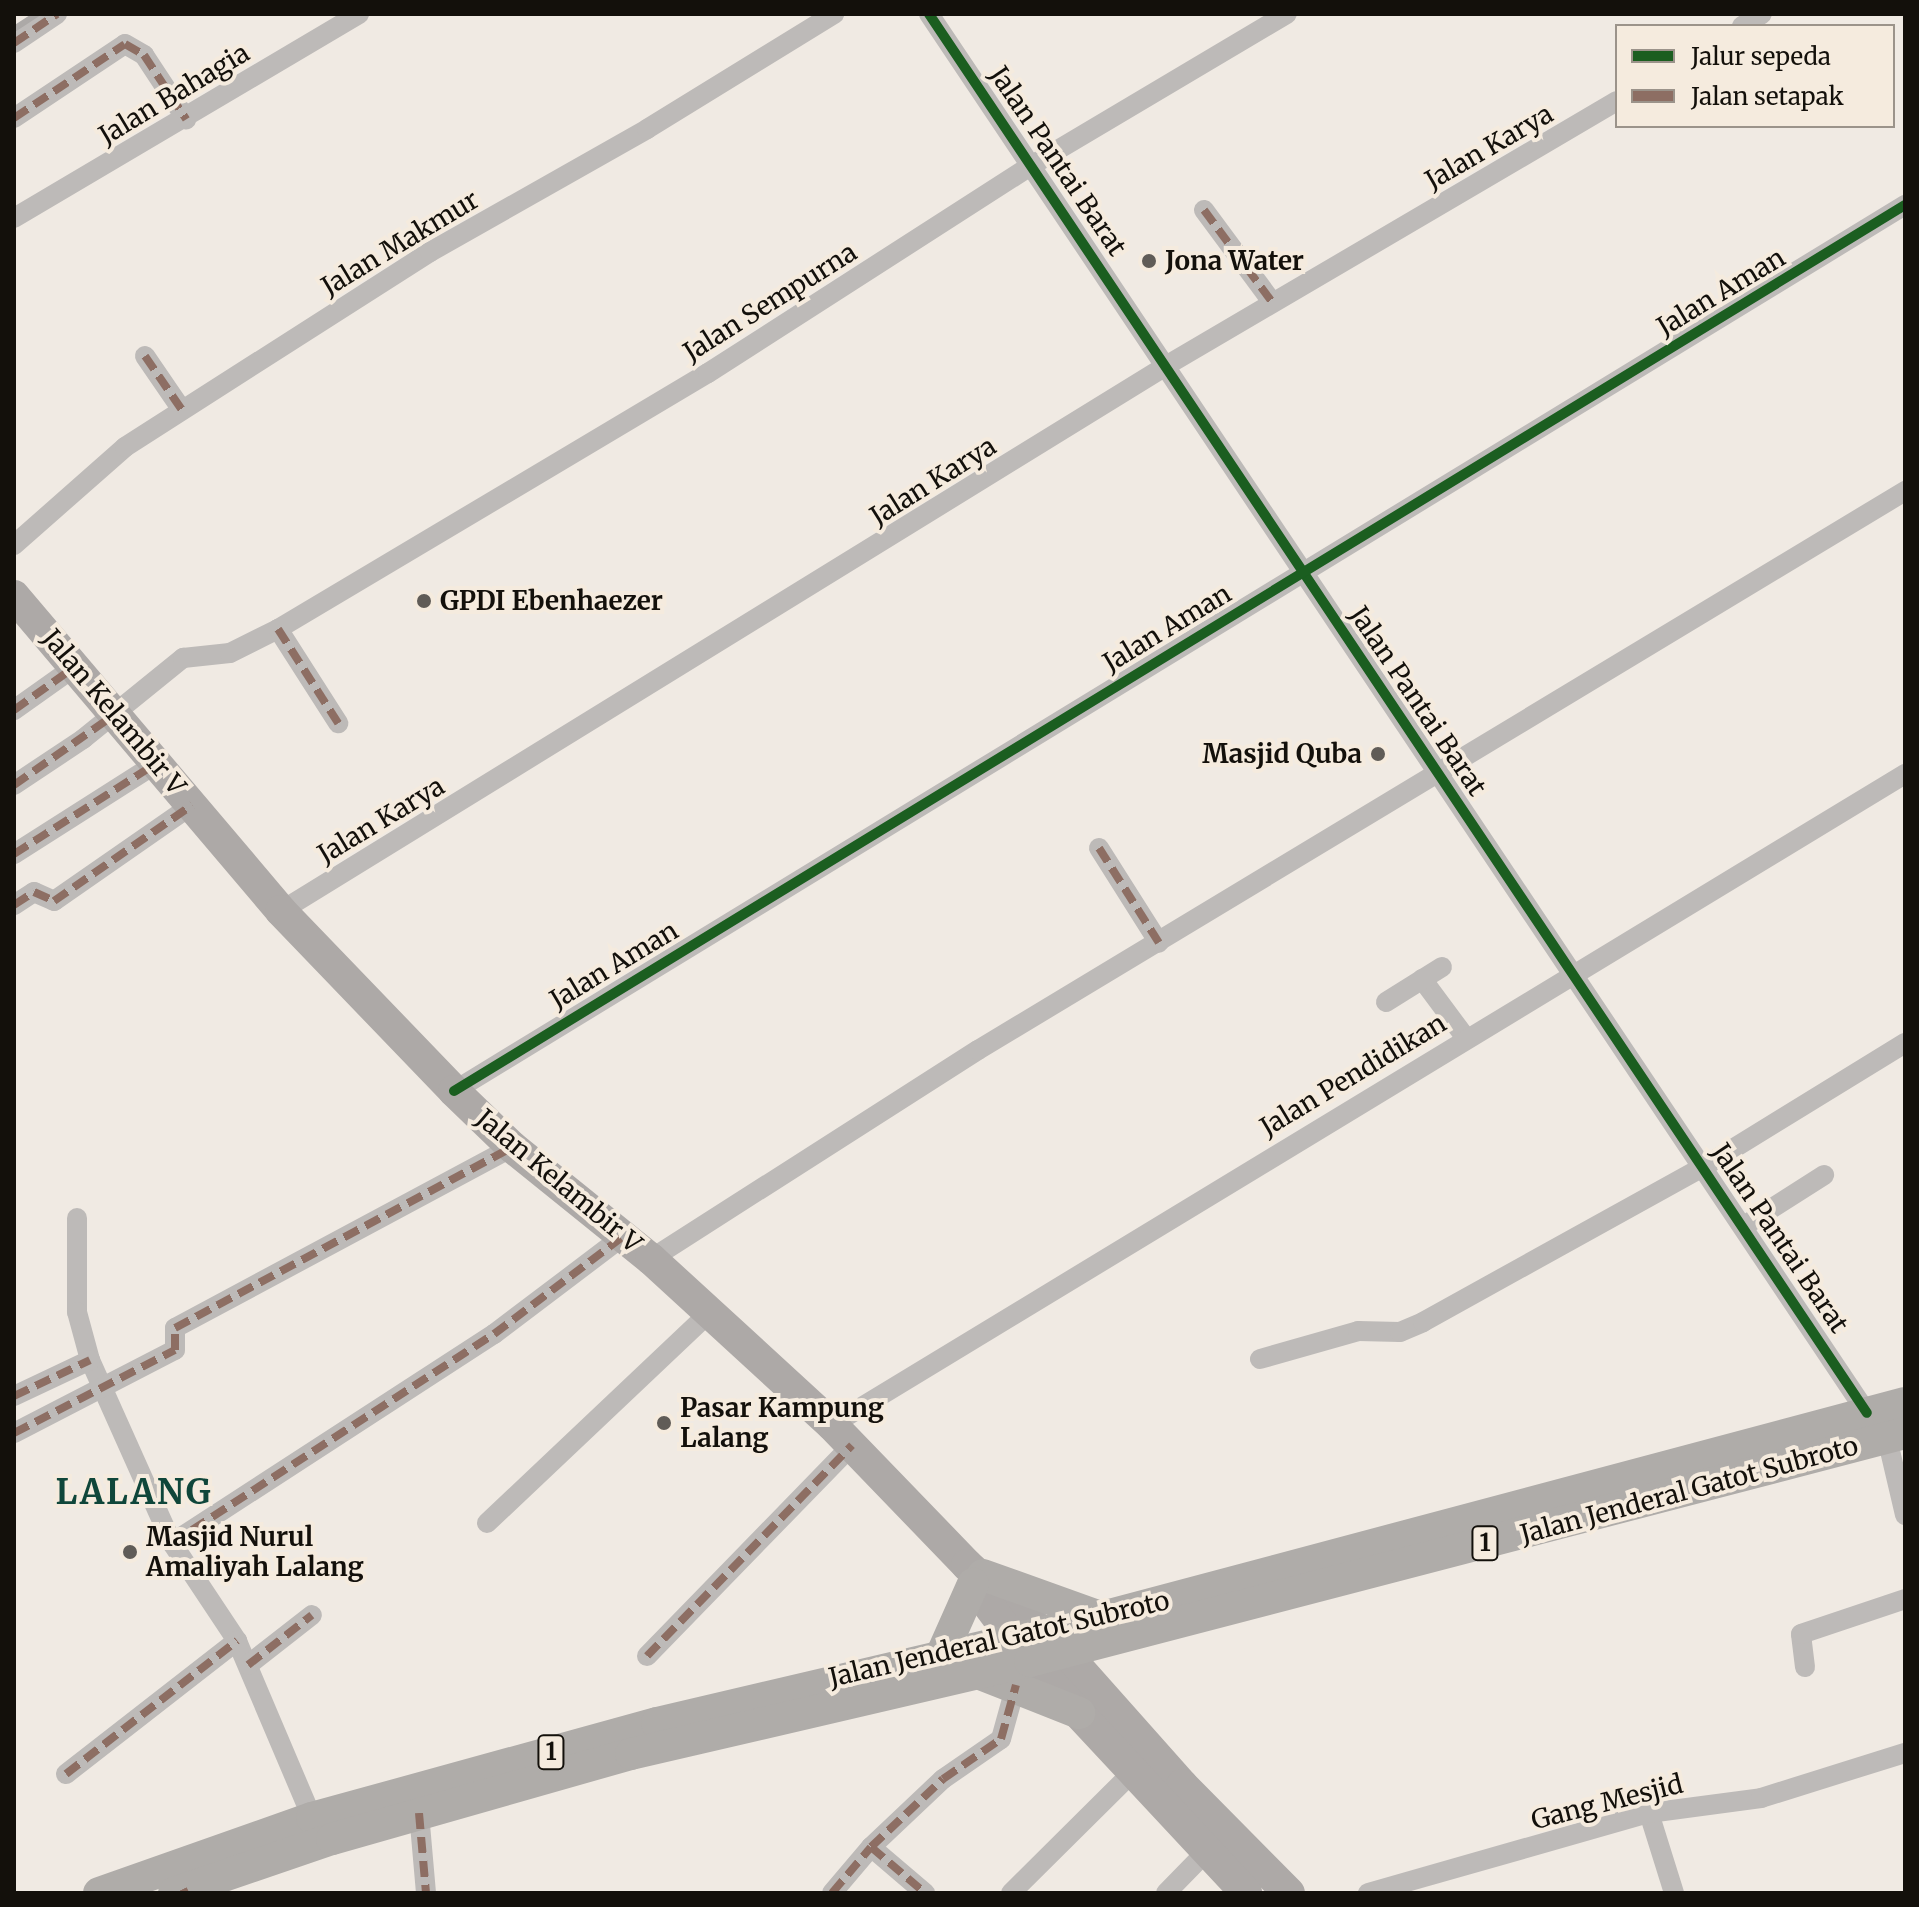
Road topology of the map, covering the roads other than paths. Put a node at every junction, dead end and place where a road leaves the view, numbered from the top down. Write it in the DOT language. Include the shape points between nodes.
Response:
graph roads {
  1 [pos="57,14"];
  2 [pos="359,14"];
  3 [pos="834,14"];
  4 [pos="929,14"];
  5 [pos="1287,14"];
  6 [pos="14,43"];
  7 [pos="1615,102"];
  8 [pos="14,118"];
  9 [pos="186,119"];
  10 [pos="1034,164"];
  11 [pos="1905,205"];
  12 [pos="1204,210"];
  13 [pos="14,218"];
  14 [pos="1272,302"];
  15 [pos="145,356"];
  16 [pos="1169,364"];
  17 [pos="182,410"];
  18 [pos="1905,491"];
  19 [pos="14,545"];
  20 [pos="1304,571"];
  21 [pos="14,596"];
  22 [pos="278,629"];
  23 [pos="76,666"];
  24 [pos="14,710"];
  25 [pos="114,715"];
  26 [pos="338,723"];
  27 [pos="157,763"];
  28 [pos="1439,773"];
  29 [pos="1905,774"];
  30 [pos="14,785"];
  31 [pos="192,805"];
  32 [pos="1099,848"];
  33 [pos="14,854"];
  34 [pos="14,905"];
  35 [pos="281,911"];
  36 [pos="1159,943"];
  37 [pos="1442,967"];
  38 [pos="1576,973"];
  39 [pos="1422,979"];
  40 [pos="1386,1002"];
  41 [pos="1465,1037"];
  42 [pos="1905,1043"];
  43 [pos="454,1091"];
  44 [pos="512,1147"];
  45 [pos="1705,1166"];
  46 [pos="1824,1175"];
  47 [pos="77,1218"];
  48 [pos="1744,1226"];
  49 [pos="621,1238"];
  50 [pos="651,1259"];
  51 [pos="709,1313"];
  52 [pos="1260,1359"];
  53 [pos="90,1360"];
  54 [pos="102,1390"];
  55 [pos="14,1396"];
  56 [pos="1905,1403"];
  57 [pos="1886,1428"];
  58 [pos="14,1433"];
  59 [pos="842,1435"];
  60 [pos="1772,1452"];
  61 [pos="1905,1515"];
  62 [pos="487,1523"];
  63 [pos="172,1543"];
  64 [pos="974,1574"];
  65 [pos="1905,1599"];
  66 [pos="312,1615"];
  67 [pos="1100,1617"];
  68 [pos="237,1641"];
  69 [pos="1033,1654"];
  70 [pos="647,1656"];
  71 [pos="941,1656"];
  72 [pos="248,1665"];
  73 [pos="1805,1667"];
  74 [pos="1079,1713"];
  75 [pos="1905,1753"];
  76 [pos="66,1774"];
  77 [pos="1131,1774"];
  78 [pos="419,1813"];
  79 [pos="1649,1813"];
  80 [pos="312,1818"];
  81 [pos="871,1847"];
  82 [pos="1207,1851"];
  83 [pos="181,1892"];
  84 [pos="99,1893"];
  85 [pos="426,1893"];
  86 [pos="832,1893"];
  87 [pos="925,1893"];
  88 [pos="1011,1893"];
  89 [pos="1166,1893"];
  90 [pos="1246,1893"];
  91 [pos="1289,1893"];
  92 [pos="1368,1893"];
  93 [pos="1674,1893"];
  1 -- 6 [label="street"];
  2 -- 9 [label="street, Jalan Bahagia"];
  3 -- 17 [label="street, Jalan Makmur" via="647,129 430,252"];
  4 -- 10 [label="street, Jalan Pantai Barat"];
  5 -- 10 [label="street, Jalan Sempurna"];
  7 -- 14 [label="street, Jalan Karya"];
  8 -- 9 [label="street" via="125,44 144,55"];
  9 -- 13 [label="street, Jalan Bahagia"];
  10 -- 16 [label="street, Jalan Pantai Barat"];
  10 -- 22 [label="street, Jalan Sempurna" via="708,373"];
  11 -- 20 [label="street, Jalan Aman"];
  12 -- 14 [label="street"];
  14 -- 16 [label="street, Jalan Karya"];
  15 -- 17 [label="street"];
  16 -- 20 [label="street, Jalan Pantai Barat"];
  16 -- 35 [label="street, Jalan Karya"];
  17 -- 19 [label="street, Jalan Makmur" via="125,447"];
  18 -- 28 [label="street"];
  20 -- 28 [label="street, Jalan Pantai Barat"];
  20 -- 43 [label="street, Jalan Aman"];
  21 -- 23 [label="main road, Jalan Kelambir V"];
  22 -- 25 [label="street, Jalan Sempurna" via="230,653 183,658"];
  22 -- 26 [label="street"];
  23 -- 24 [label="street"];
  23 -- 25 [label="main road, Jalan Kelambir V"];
  25 -- 27 [label="main road, Jalan Kelambir V"];
  25 -- 30 [label="street, Jalan Sempurna"];
  27 -- 31 [label="main road, Jalan Kelambir V"];
  27 -- 33 [label="street"];
  28 -- 36 [label="street"];
  28 -- 38 [label="street, Jalan Pantai Barat"];
  29 -- 38 [label="street, Jalan Pendidikan"];
  31 -- 34 [label="street" via="54,901 34,892"];
  31 -- 35 [label="main road, Jalan Kelambir V"];
  32 -- 36 [label="street"];
  35 -- 43 [label="main road, Jalan Kelambir V"];
  36 -- 50 [label="street" via="978,1050"];
  37 -- 39 [label="street"];
  38 -- 41 [label="street, Jalan Pendidikan"];
  38 -- 45 [label="street, Jalan Pantai Barat"];
  39 -- 40 [label="street"];
  39 -- 41 [label="street"];
  41 -- 59 [label="street, Jalan Pendidikan"];
  42 -- 45 [label="street"];
  43 -- 44 [label="main road, Jalan Kelambir V"];
  44 -- 49 [label="main road, Jalan Kelambir V"];
  44 -- 54 [label="street" via="175,1328 177,1349"];
  45 -- 48 [label="street, Jalan Pantai Barat"];
  45 -- 52 [label="street" via="1400,1332 1358,1331"];
  46 -- 48 [label="street"];
  47 -- 53 [label="street" via="77,1312"];
  48 -- 57 [label="street, Jalan Pantai Barat"];
  49 -- 50 [label="main road, Jalan Kelambir V"];
  49 -- 63 [label="street" via="494,1334"];
  50 -- 51 [label="main road, Jalan Kelambir V"];
  51 -- 59 [label="main road, Jalan Kelambir V"];
  51 -- 62 [label="street"];
  53 -- 54 [label="street"];
  53 -- 55 [label="street"];
  54 -- 58 [label="street"];
  54 -- 63 [label="street"];
  56 -- 57 [label="highway, Jalan Jenderal Gatot Subroto / 1"];
  57 -- 60 [label="highway, Jalan Jenderal Gatot Subroto / 1"];
  57 -- 61 [label="street"];
  59 -- 64 [label="main road, Jalan Kelambir V"];
  59 -- 70 [label="street, Jalan Pendidikan"];
  60 -- 67 [label="highway, Jalan Jenderal Gatot Subroto / 1"];
  60 -- 69 [label="highway, Jalan Jenderal Gatot Subroto / 1"];
  63 -- 68 [label="street"];
  64 -- 67 [label="highway"];
  64 -- 69 [label="main road, Jalan Kelambir V"];
  64 -- 71 [label="highway"];
  65 -- 73 [label="street" via="1801,1634"];
  66 -- 72 [label="street"];
  67 -- 69 [label="highway, Jalan Jenderal Gatot Subroto / 1"];
  68 -- 72 [label="street"];
  68 -- 76 [label="street"];
  69 -- 71 [label="highway, Jalan Jenderal Gatot Subroto / 1"];
  69 -- 74 [label="highway"];
  69 -- 78 [label="highway, Jalan Jenderal Gatot Subroto / 1" via="977,1673 631,1754"];
  69 -- 81 [label="street" via="1001,1739 943,1779"];
  69 -- 91 [label="main road, Jalan Kelambir V" via="1182,1785"];
  71 -- 80 [label="highway, Jalan Jenderal Gatot Subroto / 1" via="657,1723"];
  72 -- 80 [label="street"];
  74 -- 77 [label="main road"];
  75 -- 79 [label="street, Gang Mesjid" via="1761,1798"];
  77 -- 82 [label="main road"];
  77 -- 88 [label="street"];
  78 -- 83 [label="highway, Jalan Jenderal Gatot Subroto / 1"];
  78 -- 85 [label="street"];
  79 -- 92 [label="street, Gang Mesjid"];
  79 -- 93 [label="street"];
  80 -- 84 [label="highway, Jalan Jenderal Gatot Subroto / 1"];
  81 -- 86 [label="street"];
  81 -- 87 [label="street"];
  82 -- 89 [label="street"];
  82 -- 90 [label="main road"];
}
